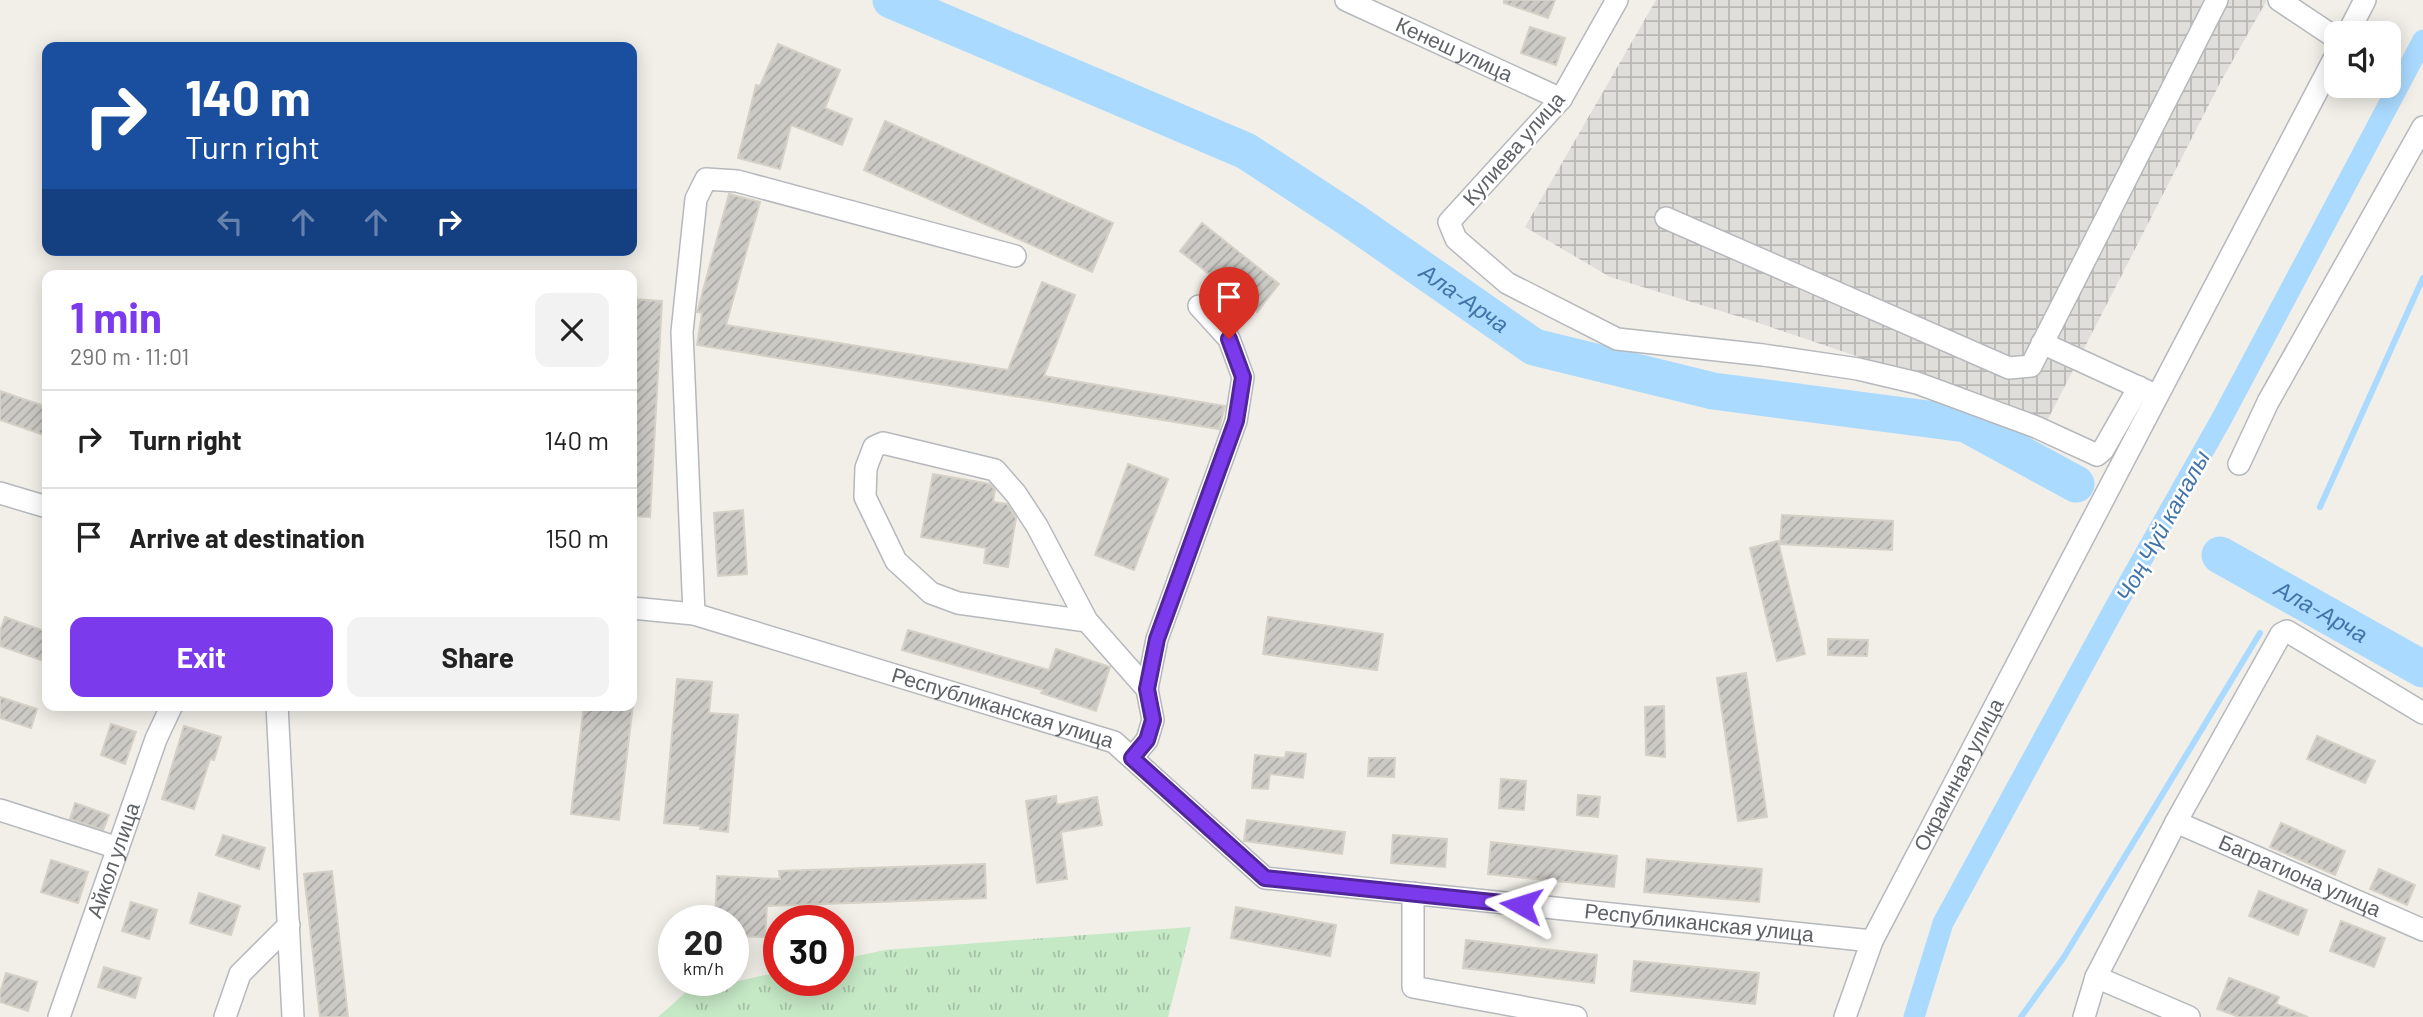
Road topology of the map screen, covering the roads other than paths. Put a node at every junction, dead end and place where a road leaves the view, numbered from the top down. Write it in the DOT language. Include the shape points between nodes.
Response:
graph roads {
  1 [pos="1346,0"];
  2 [pos="1617,0"];
  3 [pos="2217,0"];
  4 [pos="2279,0"];
  5 [pos="2365,0"];
  6 [pos="2354,21"];
  7 [pos="2324,30"];
  8 [pos="2324,77"];
  9 [pos="1561,99"];
  10 [pos="2423,127"];
  11 [pos="1666,218"];
  12 [pos="1015,256"];
  13 [pos="1199,306"];
  14 [pos="2042,343"];
  15 [pos="2149,391"];
  16 [pos="2239,464"];
  17 [pos="0,493"];
  18 [pos="42,506"];
  19 [pos="637,608"];
  20 [pos="694,614"];
  21 [pos="1087,621"];
  22 [pos="1147,689"];
  23 [pos="169,711"];
  24 [pos="277,711"];
  25 [pos="2423,713"];
  26 [pos="1132,758"];
  27 [pos="0,810"];
  28 [pos="2176,822"];
  29 [pos="118,848"];
  30 [pos="1413,893"];
  31 [pos="289,925"];
  32 [pos="2423,930"];
  33 [pos="1872,941"];
  34 [pos="2096,977"];
  35 [pos="59,1017"];
  36 [pos="225,1017"];
  37 [pos="293,1017"];
  38 [pos="1576,1017"];
  39 [pos="1845,1017"];
  40 [pos="2084,1017"];
  41 [pos="2189,1017"];
  1 -- 9 [label="street, Кенеш улица"];
  2 -- 9 [label="street, Кулиева улица"];
  3 -- 14 [label="street"];
  4 -- 7 [label="street"];
  5 -- 6 [label="street"];
  8 -- 15 [label="street"];
  9 -- 15 [label="street, Кулиева улица" via="1449,222 1457,240 1507,283 1616,339 1776,357 1917,383 2097,455"];
  10 -- 16 [label="street"];
  11 -- 14 [label="street" via="2009,368 2031,366"];
  12 -- 20 [label="street" via="737,181 706,178 696,199 682,332"];
  13 -- 22 [label="street" via="1229,339 1243,377 1236,421 1157,639"];
  14 -- 15 [label="street"];
  15 -- 33 [label="street, Окраинная улица" via="2082,539"];
  17 -- 18 [label="street"];
  19 -- 20 [label="street, Республиканская улица"];
  20 -- 26 [label="street, Республиканская улица" via="1114,742"];
  21 -- 21 [label="street" via="958,603 931,593 896,561 865,497 866,468 874,447 883,443 995,470 1037,526"];
  21 -- 22 [label="street"];
  22 -- 26 [label="street" via="1153,720 1147,740"];
  23 -- 29 [label="street, Айкол улица"];
  24 -- 31 [label="street"];
  25 -- 28 [label="street" via="2287,631 2281,634"];
  26 -- 30 [label="street, Республиканская улица" via="1265,878"];
  27 -- 29 [label="street"];
  28 -- 32 [label="street, Багратиона улица"];
  28 -- 34 [label="street"];
  29 -- 35 [label="street, Айкол улица"];
  30 -- 33 [label="street, Республиканская улица"];
  30 -- 38 [label="street" via="1413,987"];
  31 -- 36 [label="street" via="240,974"];
  31 -- 37 [label="street"];
  33 -- 39 [label="street, Окраинная улица"];
  34 -- 40 [label="street"];
  34 -- 41 [label="street"];
}
